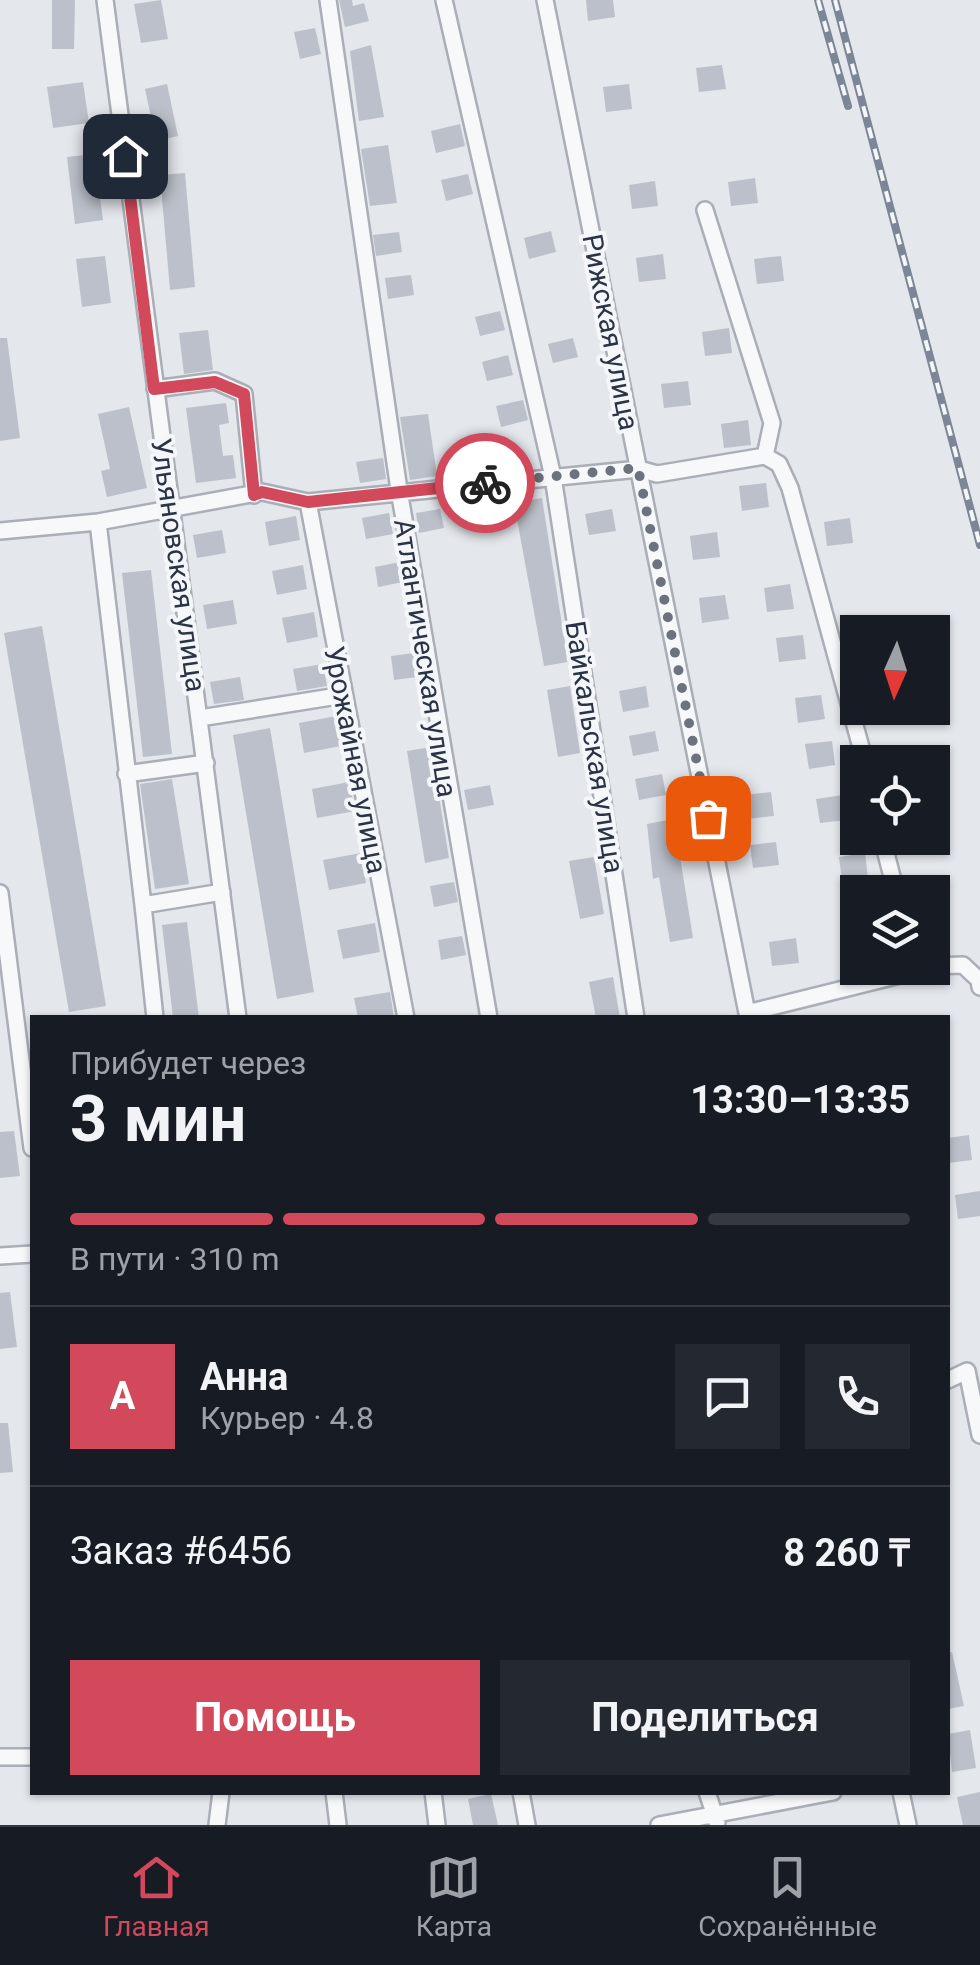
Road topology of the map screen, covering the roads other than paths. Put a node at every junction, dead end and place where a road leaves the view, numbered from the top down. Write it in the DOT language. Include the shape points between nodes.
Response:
graph roads {
  1 [pos="105,0"];
  2 [pos="328,0"];
  3 [pos="444,0"];
  4 [pos="545,0"];
  5 [pos="705,210"];
  6 [pos="154,389"];
  7 [pos="765,456"];
  8 [pos="638,468"];
  9 [pos="553,477"];
  10 [pos="399,490"];
  11 [pos="254,495"];
  12 [pos="308,502"];
  13 [pos="169,509"];
  14 [pos="98,522"];
  15 [pos="0,531"];
  16 [pos="344,695"];
  17 [pos="200,718"];
  18 [pos="859,745"];
  19 [pos="206,763"];
  20 [pos="126,774"];
  21 [pos="222,892"];
  22 [pos="0,893"];
  23 [pos="143,905"];
  24 [pos="950,966"];
  25 [pos="859,985"];
  26 [pos="980,988"];
  27 [pos="155,1015"];
  28 [pos="238,1015"];
  29 [pos="405,1015"];
  30 [pos="488,1015"];
  31 [pos="636,1015"];
  32 [pos="747,1015"];
  33 [pos="0,1045"];
  34 [pos="20,1045"];
  35 [pos="28,1084"];
  36 [pos="30,1116"];
  37 [pos="30,1254"];
  38 [pos="0,1256"];
  39 [pos="950,1379"];
  40 [pos="980,1435"];
  41 [pos="0,1757"];
  42 [pos="30,1757"];
  43 [pos="221,1795"];
  44 [pos="334,1795"];
  45 [pos="433,1795"];
  46 [pos="522,1795"];
  47 [pos="709,1795"];
  48 [pos="820,1795"];
  49 [pos="902,1795"];
  50 [pos="716,1820"];
  51 [pos="217,1825"];
  52 [pos="338,1825"];
  53 [pos="437,1825"];
  54 [pos="527,1825"];
  55 [pos="659,1825"];
  56 [pos="908,1825"];
  1 -- 6 [label="street, Ульяновская улица"];
  2 -- 10 [label="street, Атлантическая улица"];
  3 -- 9 [label="street, Байкальская улица"];
  4 -- 8 [label="street, Рижская улица"];
  5 -- 7 [label="street" via="772,423"];
  6 -- 11 [label="street" via="215,382 244,394"];
  6 -- 13 [label="street, Ульяновская улица"];
  7 -- 8 [label="street" via="657,474"];
  7 -- 18 [label="street" via="779,464 790,488"];
  8 -- 9 [label="street"];
  8 -- 32 [label="street, Рижская улица"];
  9 -- 10 [label="street"];
  9 -- 31 [label="street, Байкальская улица"];
  10 -- 12 [label="street"];
  10 -- 30 [label="street, Атлантическая улица"];
  11 -- 12 [label="street"];
  11 -- 13 [label="street"];
  12 -- 16 [label="street, Урожайная улица"];
  13 -- 14 [label="street"];
  13 -- 17 [label="street, Ульяновская улица"];
  14 -- 15 [label="street"];
  14 -- 20 [label="street"];
  16 -- 17 [label="street"];
  16 -- 29 [label="street, Урожайная улица"];
  17 -- 19 [label="street, Ульяновская улица"];
  19 -- 20 [label="street"];
  19 -- 21 [label="street, Ульяновская улица"];
  20 -- 23 [label="street"];
  21 -- 23 [label="street"];
  21 -- 28 [label="street, Ульяновская улица"];
  22 -- 34 [label="street"];
  23 -- 27 [label="street"];
  24 -- 26 [label="street" via="963,965"];
  25 -- 32 [label="street"];
  33 -- 34 [label="street"];
  34 -- 35 [label="street"];
  35 -- 36 [label="street"];
  37 -- 38 [label="street"];
  39 -- 40 [label="street" via="968,1371"];
  41 -- 42 [label="street"];
  43 -- 51 [label="street"];
  44 -- 52 [label="street"];
  45 -- 53 [label="street"];
  46 -- 54 [label="street"];
  47 -- 50 [label="street"];
  48 -- 50 [label="street"];
  49 -- 56 [label="street"];
  50 -- 55 [label="street"];
}
